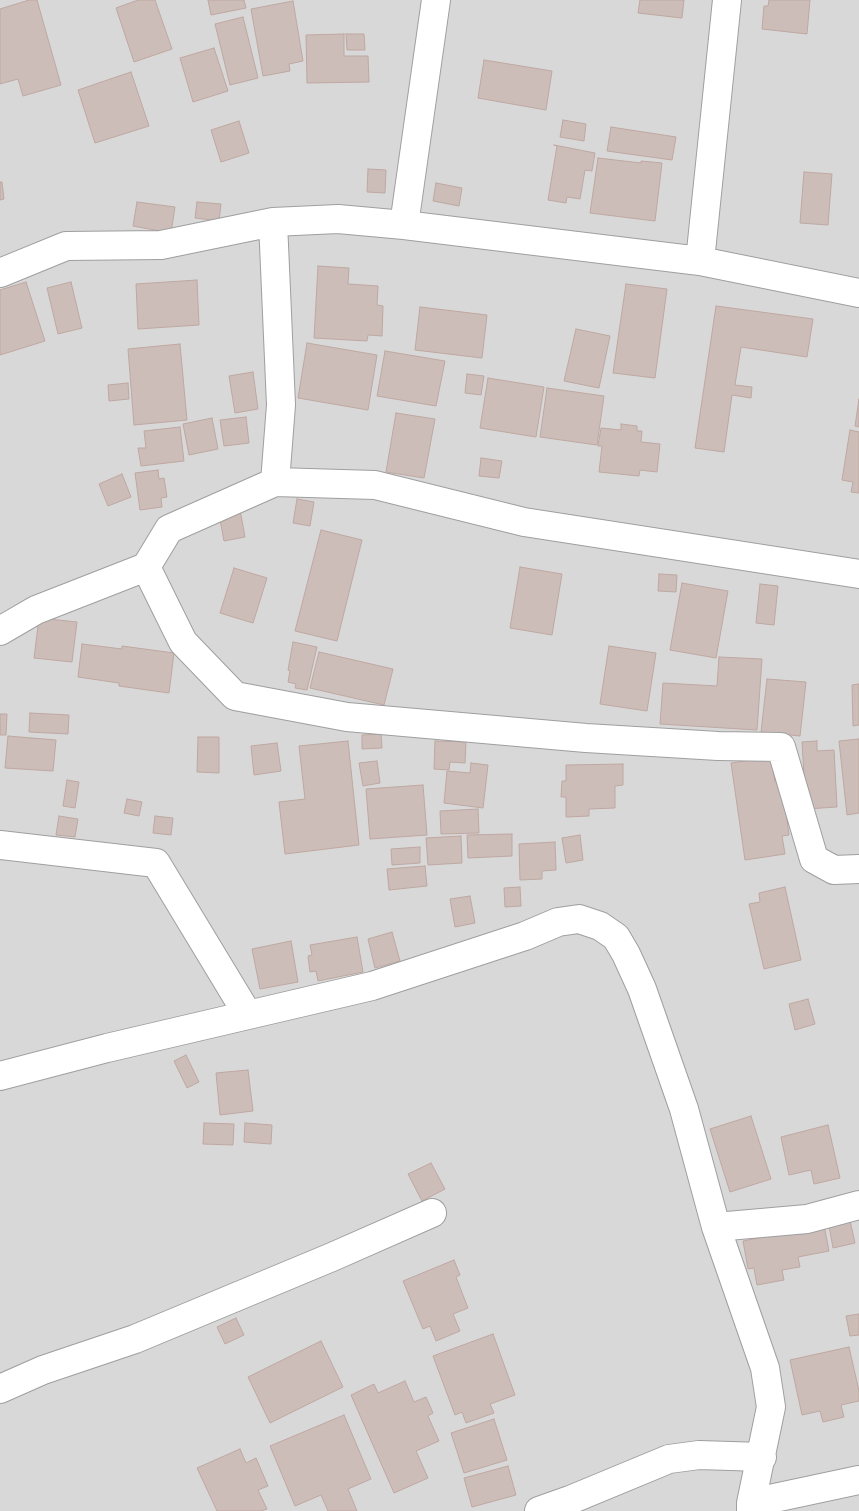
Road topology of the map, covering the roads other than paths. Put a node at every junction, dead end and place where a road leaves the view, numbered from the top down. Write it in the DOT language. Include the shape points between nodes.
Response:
graph roads {
  1 [pos="436,0"];
  2 [pos="727,0"];
  3 [pos="273,222"];
  4 [pos="404,225"];
  5 [pos="700,261"];
  6 [pos="0,273"];
  7 [pos="859,293"];
  8 [pos="276,482"];
  9 [pos="146,567"];
  10 [pos="859,574"];
  11 [pos="0,631"];
  12 [pos="0,845"];
  13 [pos="859,869"];
  14 [pos="248,1015"];
  15 [pos="0,1076"];
  16 [pos="859,1205"];
  17 [pos="432,1213"];
  18 [pos="716,1226"];
  19 [pos="0,1389"];
  20 [pos="762,1457"];
  21 [pos="859,1480"];
  22 [pos="751,1507"];
  23 [pos="539,1511"];
  1 -- 4 [label="street"];
  2 -- 5 [label="street"];
  3 -- 4 [label="street" via="338,219"];
  3 -- 6 [label="street" via="161,245 66,246"];
  3 -- 8 [label="street" via="281,405"];
  4 -- 5 [label="street"];
  5 -- 7 [label="street"];
  8 -- 9 [label="street" via="169,529"];
  8 -- 10 [label="street" via="375,485 524,522"];
  9 -- 11 [label="street" via="36,610"];
  9 -- 13 [label="street" via="183,642 235,696 347,717 586,738 718,746 782,746 814,859 834,870"];
  12 -- 14 [label="street" via="156,863"];
  14 -- 15 [label="street"];
  14 -- 18 [label="street" via="372,986 525,936 558,922 579,920 600,926 616,937 642,989 684,1109"];
  16 -- 18 [label="street" via="807,1219"];
  17 -- 19 [label="street" via="135,1339 43,1370"];
  18 -- 20 [label="street" via="765,1368 772,1407"];
  20 -- 22 [label="street"];
  20 -- 23 [label="street" via="699,1455 670,1459"];
  21 -- 22 [label="street"];
}
